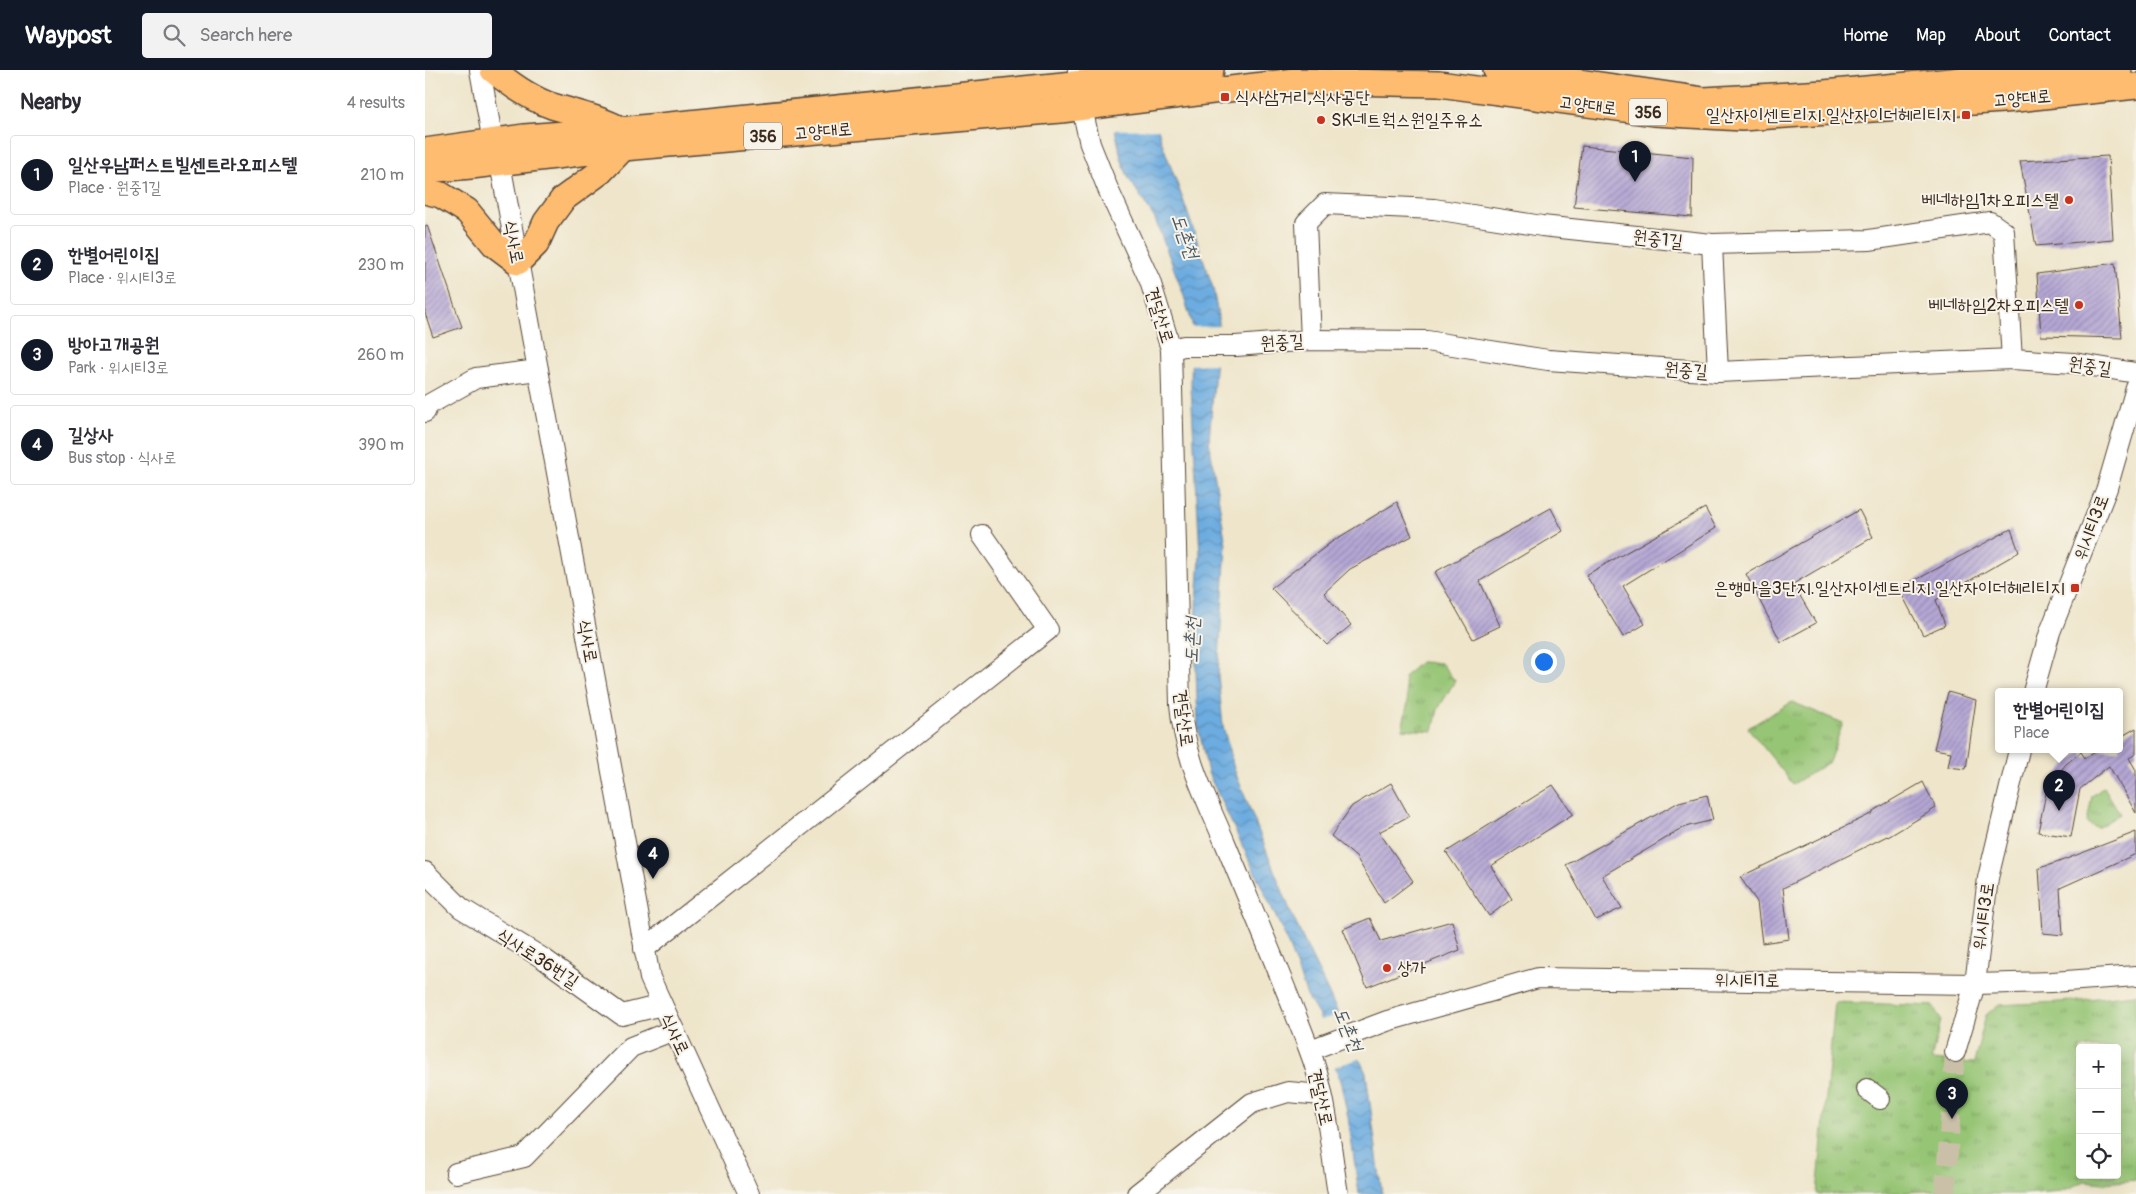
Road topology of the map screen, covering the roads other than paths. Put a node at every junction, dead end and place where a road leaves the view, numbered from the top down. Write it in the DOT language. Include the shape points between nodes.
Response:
graph roads {
  1 [pos="480,70"];
  2 [pos="493,70"];
  3 [pos="1211,70"];
  4 [pos="1495,70"];
  5 [pos="2136,72"];
  6 [pos="1084,78"];
  7 [pos="1162,83"];
  8 [pos="2136,86"];
  9 [pos="1092,106"];
  10 [pos="621,139"];
  11 [pos="425,151"];
  12 [pos="496,152"];
  13 [pos="425,170"];
  14 [pos="425,191"];
  15 [pos="1713,244"];
  16 [pos="518,262"];
  17 [pos="1311,340"];
  18 [pos="1178,348"];
  19 [pos="2013,359"];
  20 [pos="538,370"];
  21 [pos="1718,372"];
  22 [pos="2136,373"];
  23 [pos="2136,388"];
  24 [pos="426,404"];
  25 [pos="982,535"];
  26 [pos="2034,688"];
  27 [pos="2018,753"];
  28 [pos="425,872"];
  29 [pos="644,949"];
  30 [pos="2136,976"];
  31 [pos="1975,984"];
  32 [pos="662,1005"];
  33 [pos="673,1030"];
  34 [pos="1316,1048"];
  35 [pos="1955,1052"];
  36 [pos="1322,1095"];
  37 [pos="456,1173"];
  38 [pos="749,1194"];
  39 [pos="1137,1194"];
  40 [pos="1339,1194"];
  1 -- 12 [label="street, 식사로"];
  2 -- 10 [label="main road" via="510,84 551,106 600,118"];
  3 -- 7 [label="main road"];
  4 -- 5 [label="main road, 고양대로" via="1704,100 2003,76"];
  6 -- 7 [label="main road, 356"];
  6 -- 9 [label="street, 견달산로"];
  6 -- 10 [label="main road, 고양대로 / 356"];
  7 -- 8 [label="main road, 고양대로 / 356" via="1439,84 1654,113 1743,118 2017,99"];
  7 -- 9 [label="main road, 356"];
  9 -- 10 [label="main road, 고양대로 / 356"];
  9 -- 18 [label="street, 견달산로" via="1090,144"];
  10 -- 12 [label="main road, 고양대로 / 356"];
  10 -- 16 [label="main road" via="600,172 563,199 546,222 536,244"];
  11 -- 12 [label="main road, 고양대로 / 356"];
  12 -- 13 [label="main road, 고양대로 / 356"];
  12 -- 16 [label="street, 식사로"];
  14 -- 16 [label="main road" via="441,195 467,211 494,244"];
  15 -- 17 [label="street, 원중1길" via="1542,226 1433,209 1325,204 1306,223"];
  15 -- 19 [label="street, 원중1길" via="1869,240 1990,222 2004,232"];
  15 -- 21 [label="street"];
  16 -- 20 [label="street, 식사로"];
  17 -- 18 [label="street, 원중길"];
  17 -- 21 [label="street, 원중길" via="1427,341 1548,360"];
  18 -- 34 [label="street, 견달산로" via="1174,509 1182,726 1201,791"];
  19 -- 21 [label="street, 원중길"];
  19 -- 22 [label="street, 원중길" via="2073,363"];
  20 -- 24 [label="street" via="476,378"];
  20 -- 29 [label="street, 식사로"];
  23 -- 26 [label="street, 위시티3로" via="2107,488 2050,632"];
  25 -- 29 [label="street" via="1048,630"];
  27 -- 31 [label="street, 위시티3로" via="1988,878"];
  28 -- 32 [label="street, 식사로36번길" via="461,908 544,959 622,1015"];
  29 -- 32 [label="street, 식사로" via="650,978"];
  30 -- 31 [label="street, 위시티1로"];
  31 -- 34 [label="street, 위시티1로" via="1538,978 1365,1029"];
  31 -- 35 [label="street, 위시티3로"];
  32 -- 33 [label="street, 식사로"];
  33 -- 37 [label="street" via="631,1047 524,1157"];
  33 -- 38 [label="street, 식사로"];
  34 -- 36 [label="street, 견달산로"];
  36 -- 39 [label="street" via="1288,1092 1252,1103"];
  36 -- 40 [label="street, 견달산로"];
}
